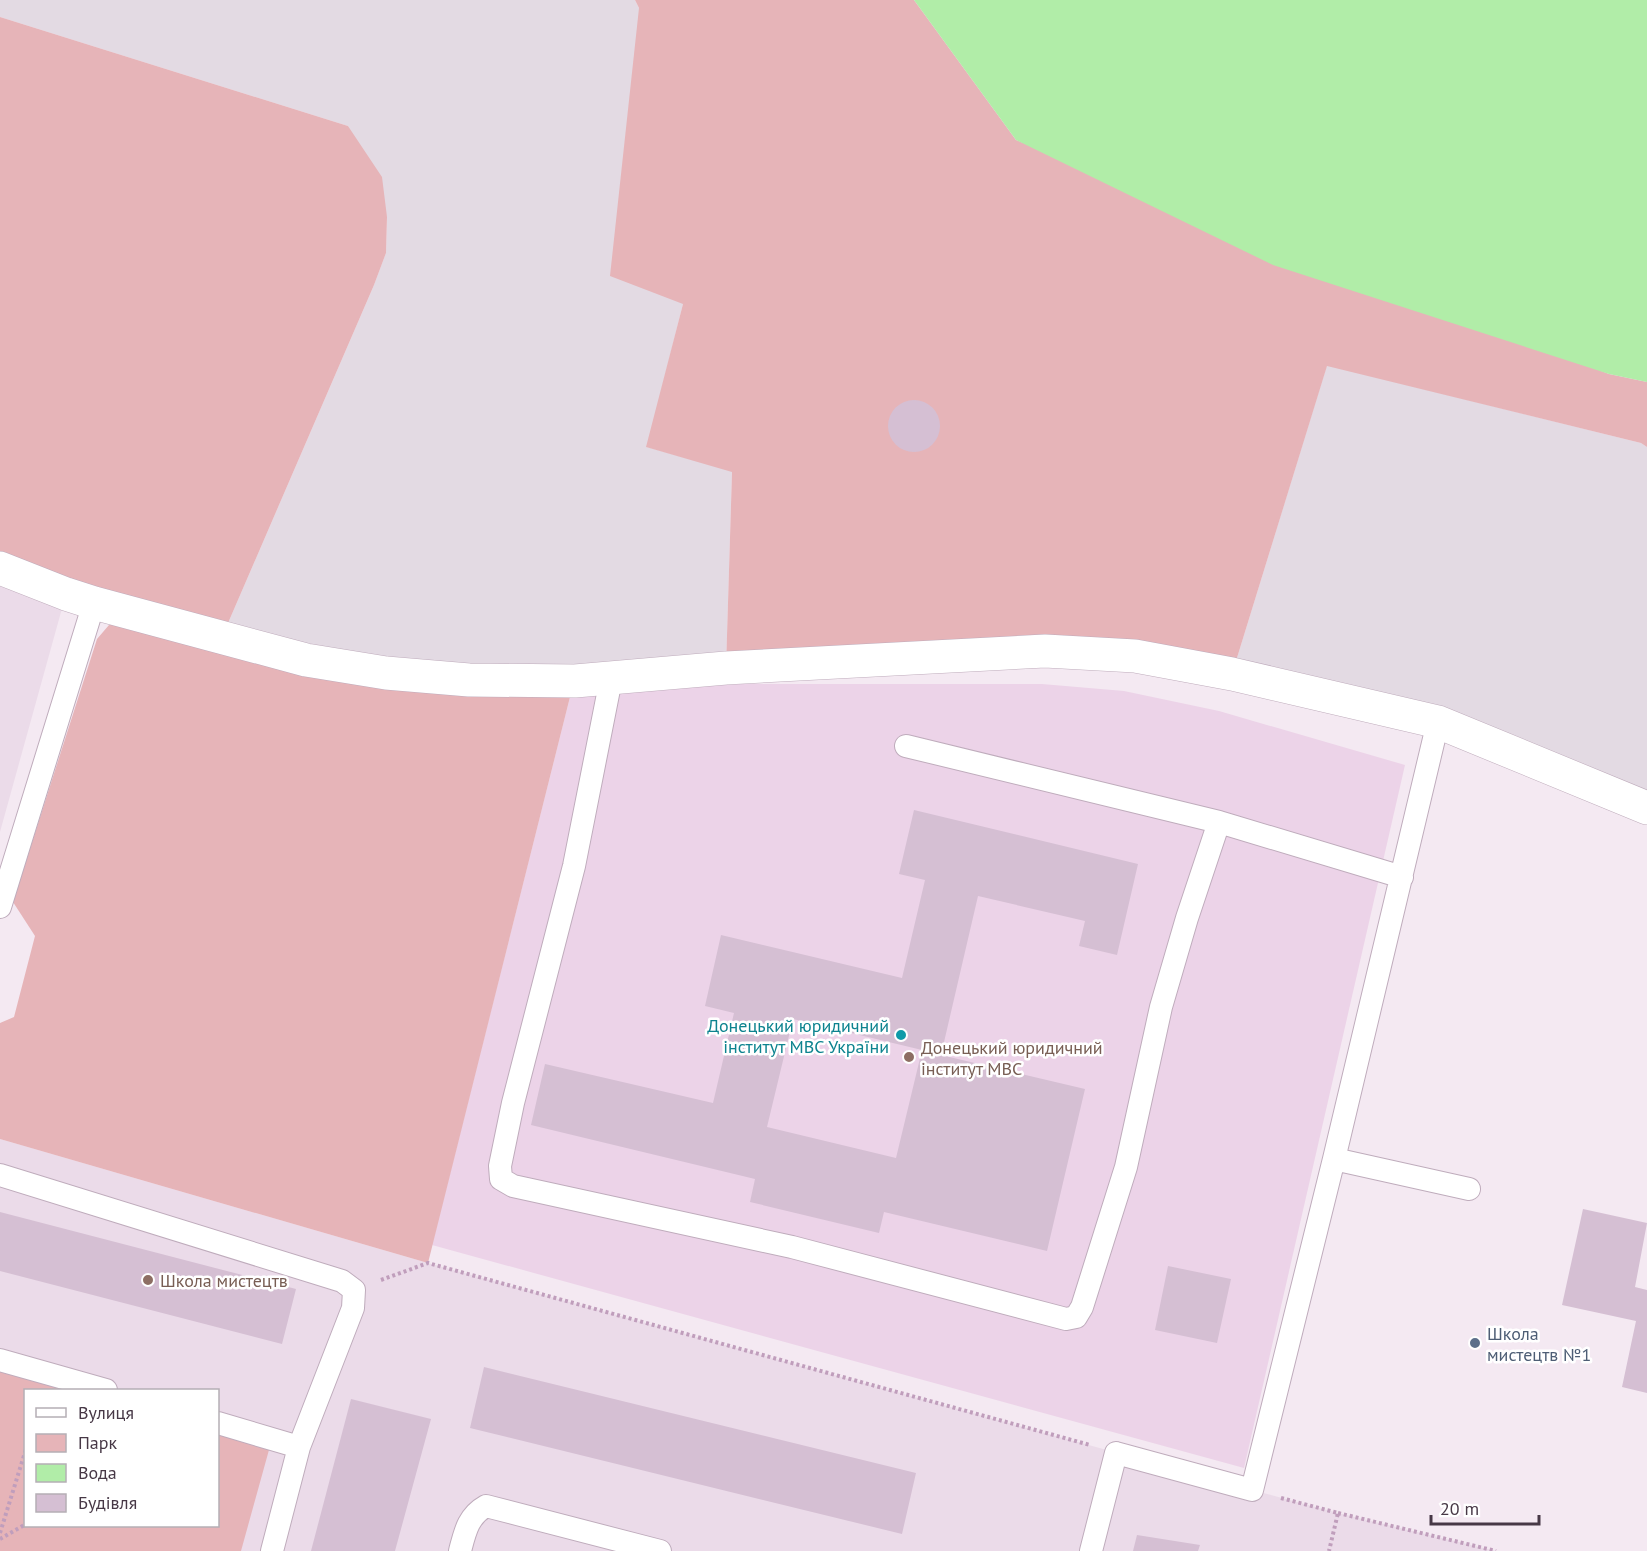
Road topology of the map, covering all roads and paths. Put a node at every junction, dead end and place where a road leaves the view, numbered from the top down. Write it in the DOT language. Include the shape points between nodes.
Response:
graph roads {
  1 [pos="0,568"];
  2 [pos="94,603"];
  3 [pos="611,679"];
  4 [pos="1438,722"];
  5 [pos="906,746"];
  6 [pos="1647,808"];
  7 [pos="1219,822"];
  8 [pos="1402,877"];
  9 [pos="0,907"];
  10 [pos="1334,1159"];
  11 [pos="0,1175"];
  12 [pos="1468,1189"];
  13 [pos="354,1290"];
  14 [pos="0,1360"];
  15 [pos="102,1389"];
  16 [pos="219,1423"];
  17 [pos="299,1447"];
  18 [pos="1116,1453"];
  19 [pos="24,1455"];
  20 [pos="1252,1490"];
  21 [pos="1338,1514"];
  22 [pos="24,1525"];
  23 [pos="0,1533"];
  24 [pos="0,1539"];
  25 [pos="272,1551"];
  26 [pos="460,1551"];
  27 [pos="660,1551"];
  28 [pos="1091,1551"];
  29 [pos="1329,1551"];
  30 [pos="1496,1551"];
  1 -- 2 [label="street"];
  2 -- 3 [label="street" via="306,660 386,673 469,680"];
  2 -- 9 [label="lane"];
  3 -- 4 [label="street" via="726,668 1045,651 1123,655 1232,674"];
  3 -- 7 [label="lane" via="574,866 513,1103 501,1179 513,1186 792,1247 1066,1319 1076,1317 1082,1307 1126,1167 1161,1007"];
  4 -- 6 [label="street"];
  4 -- 8 [label="lane"];
  5 -- 7 [label="lane"];
  7 -- 8 [label="lane"];
  8 -- 10 [label="lane"];
  10 -- 12 [label="lane"];
  10 -- 20 [label="lane"];
  11 -- 13 [label="lane" via="342,1281"];
  13 -- 17 [label="lane" via="353,1308"];
  13 -- 18 [label="path" via="428,1263"];
  14 -- 15 [label="lane"];
  16 -- 17 [label="lane"];
  17 -- 25 [label="lane"];
  18 -- 20 [label="lane"];
  18 -- 28 [label="lane"];
  19 -- 23 [label="path"];
  20 -- 21 [label="path"];
  21 -- 29 [label="path"];
  21 -- 30 [label="path"];
  22 -- 24 [label="path"];
  26 -- 27 [label="lane" via="467,1524 475,1512 486,1506"];
}
